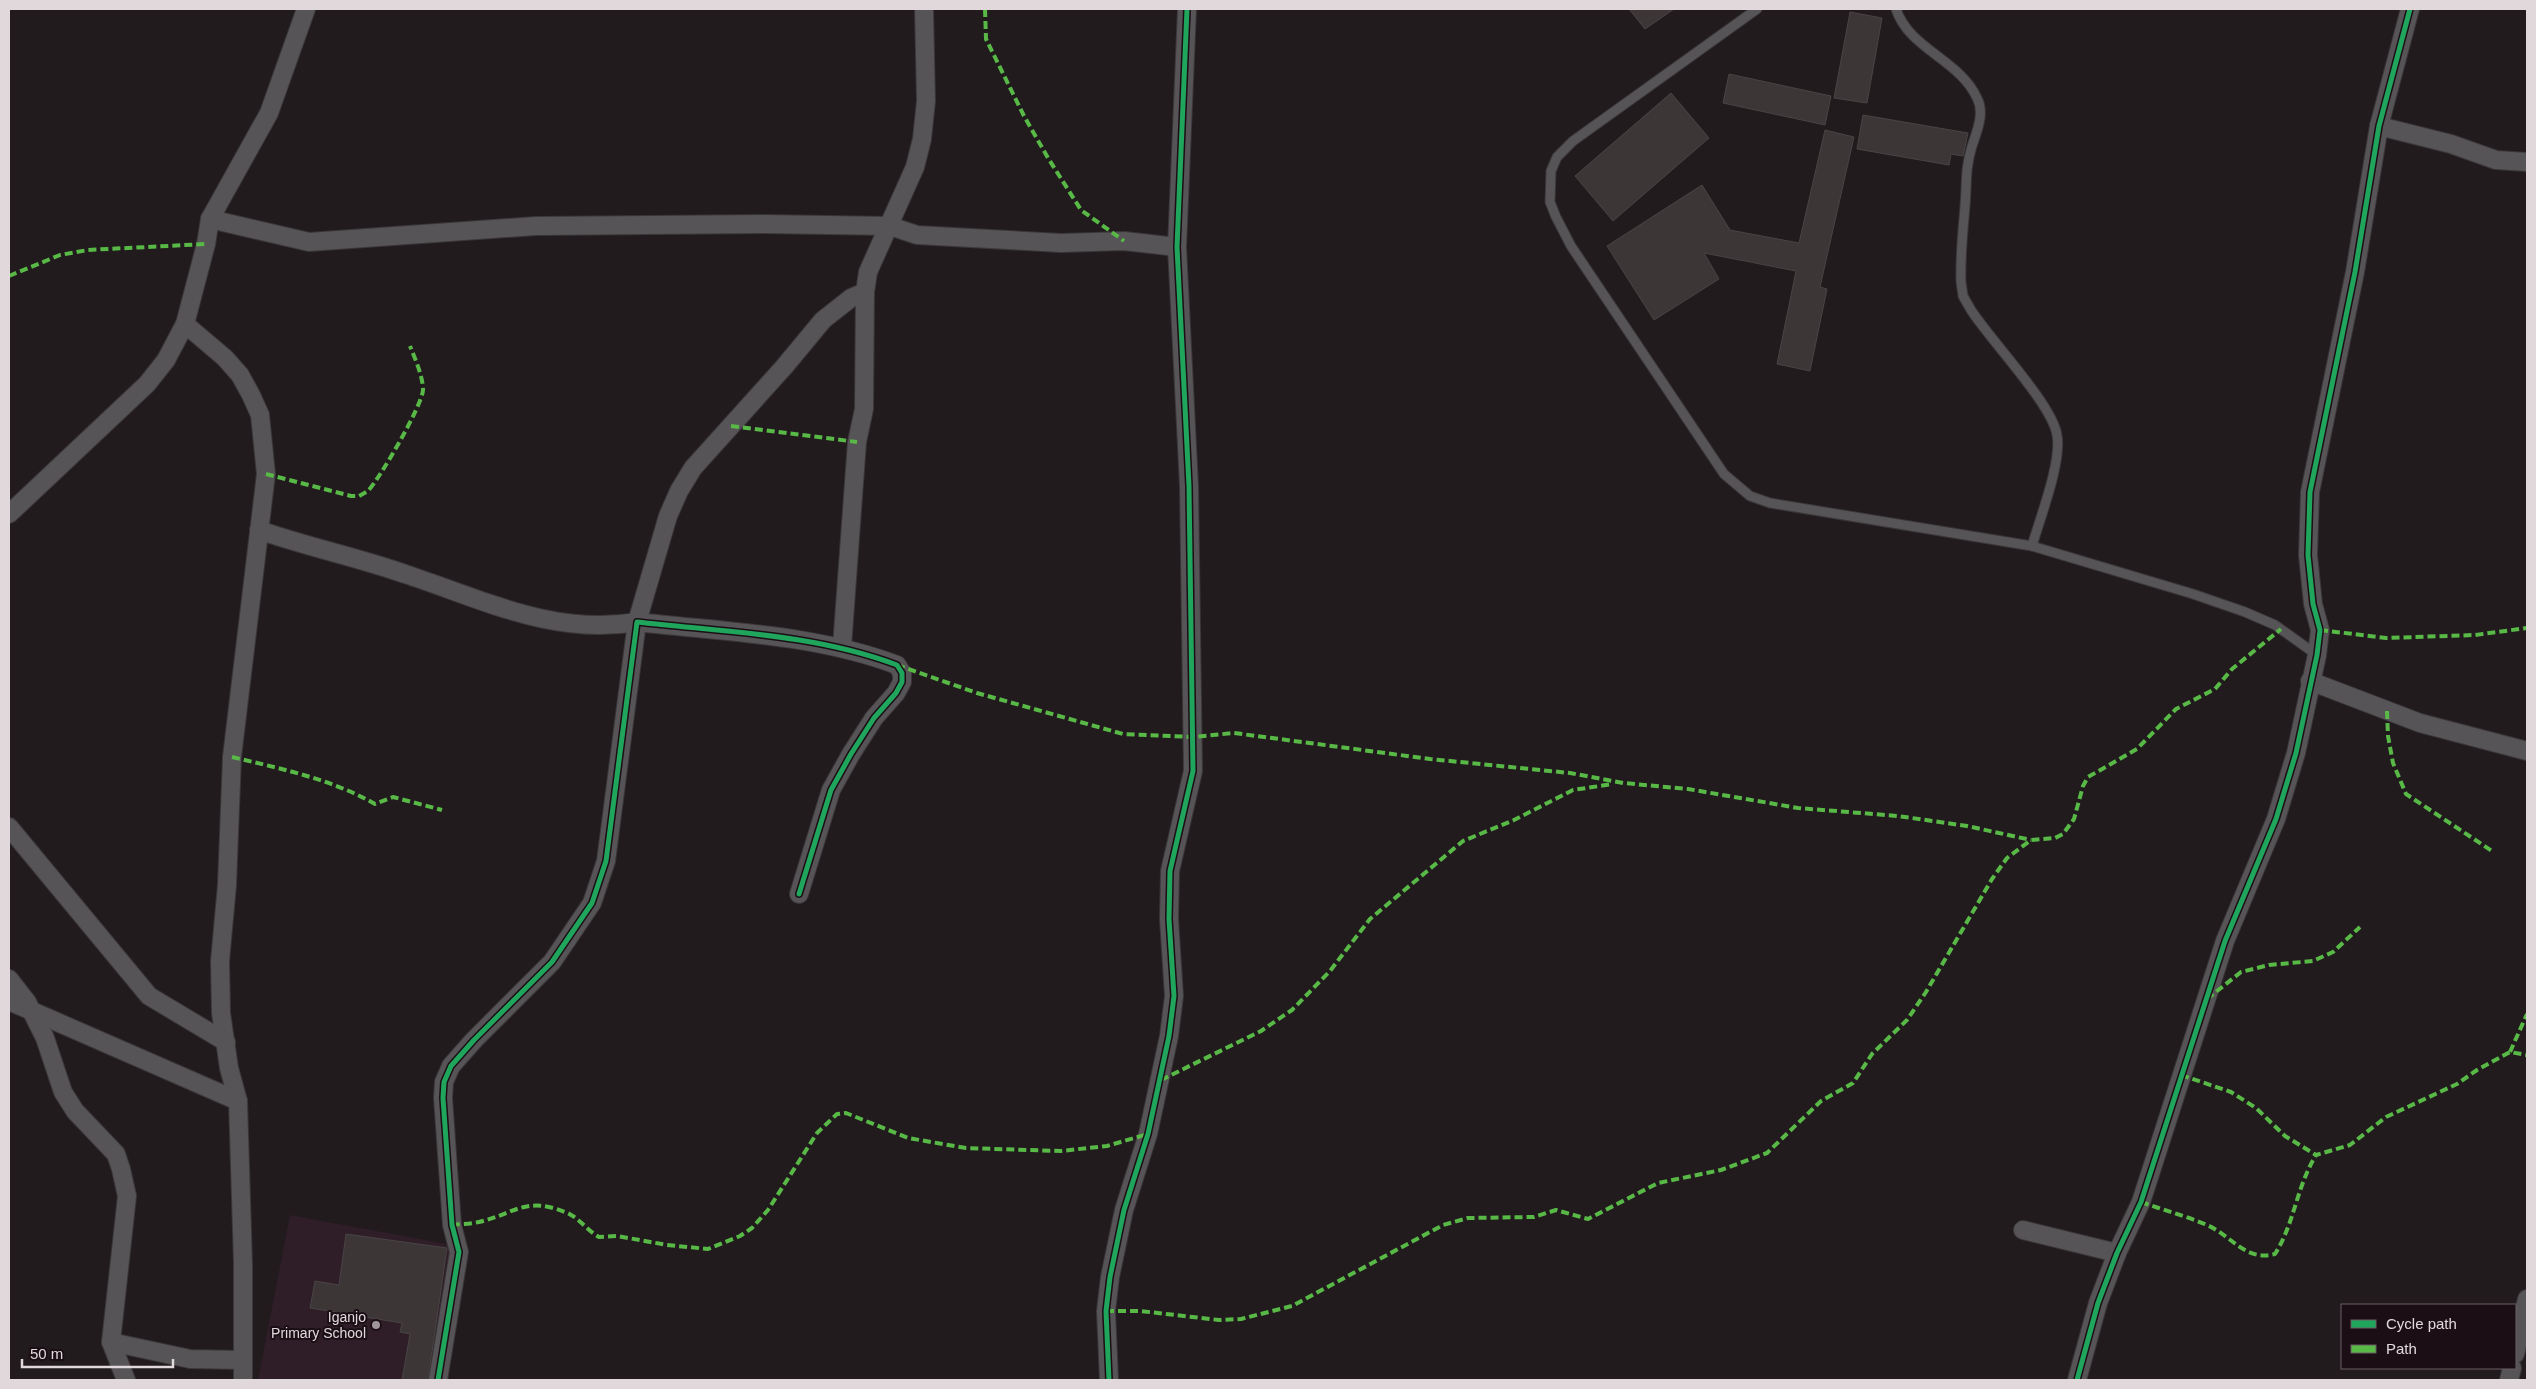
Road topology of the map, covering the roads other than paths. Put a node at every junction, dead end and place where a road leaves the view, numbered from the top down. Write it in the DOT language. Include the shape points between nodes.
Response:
graph roads {
  1 [pos="306,9"];
  2 [pos="924,9"];
  3 [pos="1187,9"];
  4 [pos="1757,9"];
  5 [pos="1896,9"];
  6 [pos="2410,9"];
  7 [pos="2379,126"];
  8 [pos="2527,162"];
  9 [pos="210,219"];
  10 [pos="890,226"];
  11 [pos="1177,247"];
  12 [pos="865,292"];
  13 [pos="185,324"];
  14 [pos="9,514"];
  15 [pos="259,530"];
  16 [pos="2032,546"];
  17 [pos="637,622"];
  18 [pos="842,648"];
  19 [pos="2317,655"];
  20 [pos="2310,681"];
  21 [pos="2527,751"];
  22 [pos="9,827"];
  23 [pos="799,894"];
  24 [pos="9,978"];
  25 [pos="9,1001"];
  26 [pos="32,1012"];
  27 [pos="226,1042"];
  28 [pos="238,1101"];
  29 [pos="2023,1230"];
  30 [pos="2118,1253"];
  31 [pos="2527,1299"];
  32 [pos="111,1342"];
  33 [pos="2519,1350"];
  34 [pos="241,1360"];
  35 [pos="126,1380"];
  36 [pos="242,1380"];
  37 [pos="438,1380"];
  38 [pos="1108,1380"];
  39 [pos="2077,1380"];
  1 -- 9 [label="street" via="269,113"];
  2 -- 10 [label="street" via="926,100 922,139 915,167"];
  3 -- 11 [label="street"];
  4 -- 16 [label="lane" via="1564,149 1554,163 1550,178 1550,202 1556,217 1571,246 1707,450 1724,474 1750,496 1796,509"];
  5 -- 16 [label="lane" via="1908,31 1962,78 1979,103 1980,120 1964,179 1960,252 1962,290 1966,303 1982,328 2041,402 2056,432 2058,452"];
  6 -- 7 [label="street"];
  7 -- 8 [label="street" via="2450,144 2496,160"];
  7 -- 19 [label="street" via="2355,272 2310,492 2308,554 2313,604 2320,630"];
  9 -- 10 [label="street" via="309,242 536,226"];
  9 -- 13 [label="street"];
  10 -- 11 [label="street" via="917,235 1061,243 1124,241"];
  10 -- 12 [label="street" via="868,272"];
  11 -- 38 [label="street" via="1189,486 1193,771 1170,871 1169,919 1174,996 1169,1036 1148,1134 1124,1210 1110,1277 1106,1311"];
  12 -- 17 [label="street" via="851,298 823,320 693,468 668,516"];
  12 -- 18 [label="street" via="864,409 857,442"];
  13 -- 14 [label="street" via="166,360 148,384"];
  13 -- 15 [label="street" via="240,375 260,415 266,474"];
  15 -- 17 [label="street" via="406,574 507,611 576,624"];
  15 -- 27 [label="street" via="232,757 227,885 220,960"];
  16 -- 19 [label="lane" via="2245,612 2275,625"];
  17 -- 18 [label="street" via="797,639"];
  17 -- 37 [label="street" via="606,861 592,903 552,962 474,1040 451,1066 444,1082 452,1225 459,1252"];
  18 -- 23 [label="street" via="898,665 902,682 850,754 831,790"];
  19 -- 20 [label="street"];
  20 -- 21 [label="street" via="2420,723"];
  20 -- 30 [label="street" via="2296,753 2276,819 2225,941 2141,1202"];
  22 -- 27 [label="street" via="149,996"];
  24 -- 26 [label="street"];
  25 -- 26 [label="street"];
  26 -- 28 [label="street"];
  26 -- 32 [label="street" via="45,1038 63,1092 75,1111 116,1154 121,1169 127,1196"];
  27 -- 28 [label="street"];
  28 -- 34 [label="street" via="243,1264"];
  29 -- 30 [label="street"];
  30 -- 39 [label="street" via="2098,1303"];
  31 -- 33 [label="street"];
  32 -- 34 [label="street" via="190,1359"];
  32 -- 35 [label="street"];
  34 -- 36 [label="street"];
}
